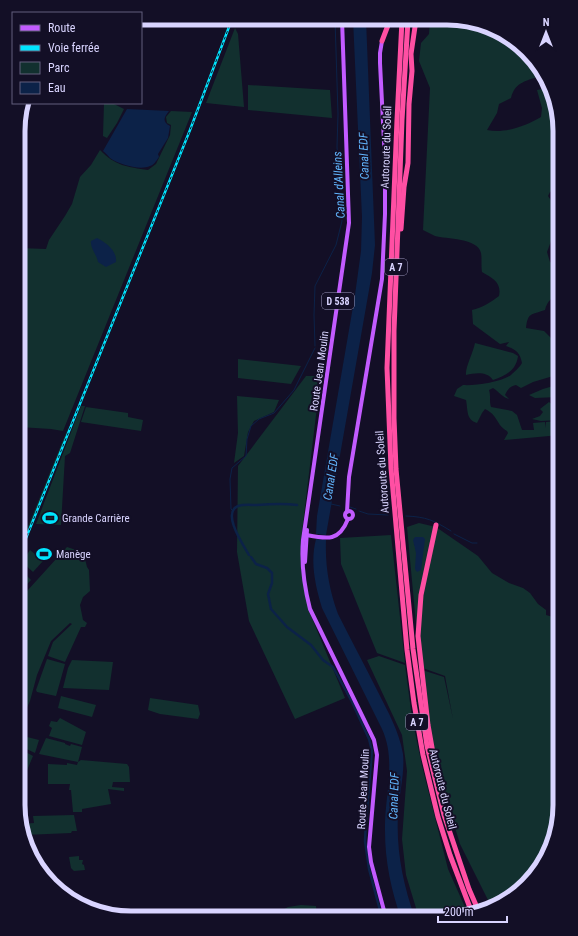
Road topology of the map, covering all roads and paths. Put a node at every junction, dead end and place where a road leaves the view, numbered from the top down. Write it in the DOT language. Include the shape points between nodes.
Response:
graph roads {
  1 [pos="342,25"];
  2 [pos="388,25"];
  3 [pos="402,25"];
  4 [pos="408,25"];
  5 [pos="415,25"];
  6 [pos="382,41"];
  7 [pos="396,286"];
  8 [pos="311,483"];
  9 [pos="348,510"];
  10 [pos="397,514"];
  11 [pos="348,519"];
  12 [pos="398,524"];
  13 [pos="436,525"];
  14 [pos="305,537"];
  15 [pos="445,820"];
  16 [pos="477,907"];
  17 [pos="470,908"];
  18 [pos="384,911"];
  1 -- 8 [label="main road, Route Jean Moulin / D 538" via="349,223"];
  2 -- 6 [label="highway"];
  3 -- 10 [label="highway, Autoroute du Soleil / A 7" via="387,368 389,440"];
  4 -- 7 [label="highway, Autoroute du Soleil / A 7"];
  5 -- 7 [label="highway" via="411,54 409,160 404,187"];
  6 -- 9 [label="main road" via="380,63 385,162 383,271 349,477"];
  7 -- 10 [label="highway, Autoroute du Soleil / A 7" via="394,418"];
  8 -- 14 [label="main road, D 538"];
  8 -- 14 [label="main road, Route Jean Moulin / D 538"];
  9 -- 11 [label="main road" via="345,515"];
  9 -- 11 [label="main road" via="354,515"];
  10 -- 12 [label="highway, Autoroute du Soleil / A 7"];
  11 -- 14 [label="main road" via="339,534 334,537"];
  12 -- 15 [label="highway, Autoroute du Soleil / A 7" via="420,703 427,746"];
  12 -- 17 [label="highway, Autoroute du Soleil / A 7" via="407,650 423,755 440,825"];
  13 -- 15 [label="highway" via="421,595 418,636 428,725"];
  14 -- 18 [label="main road, Route Jean Moulin / D 538" via="305,572 318,624 374,740 377,755 369,847"];
  15 -- 16 [label="highway, Autoroute du Soleil / A 7"];
}
